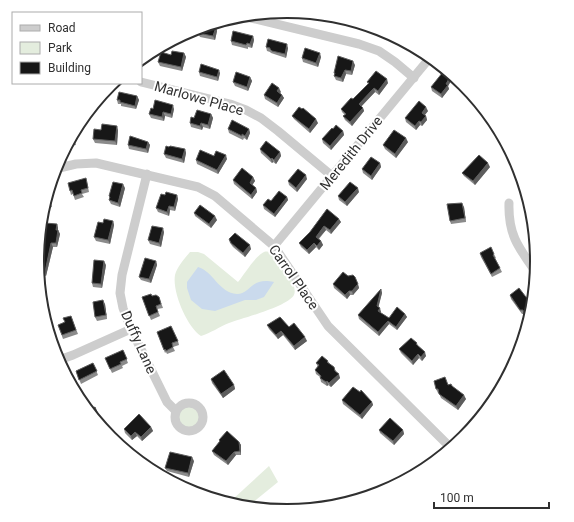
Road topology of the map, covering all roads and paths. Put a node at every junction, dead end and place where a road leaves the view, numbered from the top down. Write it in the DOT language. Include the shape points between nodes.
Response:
graph roads {
  1 [pos="258,20"];
  2 [pos="426,62"];
  3 [pos="414,78"];
  4 [pos="142,82"];
  5 [pos="63,167"];
  6 [pos="147,174"];
  7 [pos="332,176"];
  8 [pos="509,203"];
  9 [pos="274,246"];
  10 [pos="530,264"];
  11 [pos="131,329"];
  12 [pos="64,358"];
  13 [pos="176,410"];
  14 [pos="447,444"];
  1 -- 3 [label="street" via="379,51"];
  2 -- 3 [label="street, Meredith Drive"];
  3 -- 7 [label="street, Meredith Drive"];
  4 -- 7 [label="street, Marlowe Place" via="246,110 278,131"];
  5 -- 6 [label="street, Carrol Place" via="96,163"];
  6 -- 9 [label="street, Carrol Place" via="198,187 215,196"];
  6 -- 11 [label="street, Duffy Lane" via="122,275 120,293 122,308"];
  7 -- 9 [label="street, Meredith Drive"];
  8 -- 10 [label="street" via="512,232 519,249"];
  9 -- 14 [label="street, Carrol Place" via="328,326"];
  11 -- 12 [label="street"];
  11 -- 13 [label="street, Duffy Lane" via="167,402"];
}
